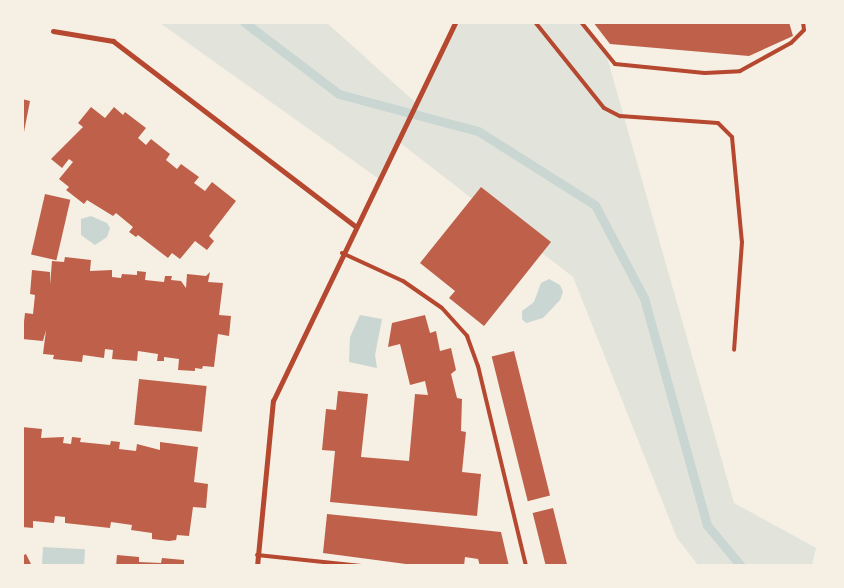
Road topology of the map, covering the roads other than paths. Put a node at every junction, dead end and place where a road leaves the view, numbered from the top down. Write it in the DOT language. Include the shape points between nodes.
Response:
graph roads {
  1 [pos="455,22"];
  2 [pos="535,22"];
  3 [pos="581,22"];
  4 [pos="803,22"];
  5 [pos="53,30"];
  6 [pos="354,226"];
  7 [pos="342,253"];
  8 [pos="734,350"];
  9 [pos="257,555"];
  10 [pos="257,566"];
  11 [pos="361,566"];
  12 [pos="526,566"];
  1 -- 6 [label="street"];
  2 -- 8 [label="lane" via="604,108 620,116 718,123 732,137 742,242"];
  3 -- 4 [label="lane" via="615,64 705,73 740,71 791,43 804,30"];
  5 -- 6 [label="street" via="114,42"];
  6 -- 7 [label="street"];
  7 -- 9 [label="street" via="273,401"];
  7 -- 12 [label="lane" via="403,281 442,308 467,336 478,366"];
  9 -- 10 [label="street"];
  9 -- 11 [label="lane"];
}
